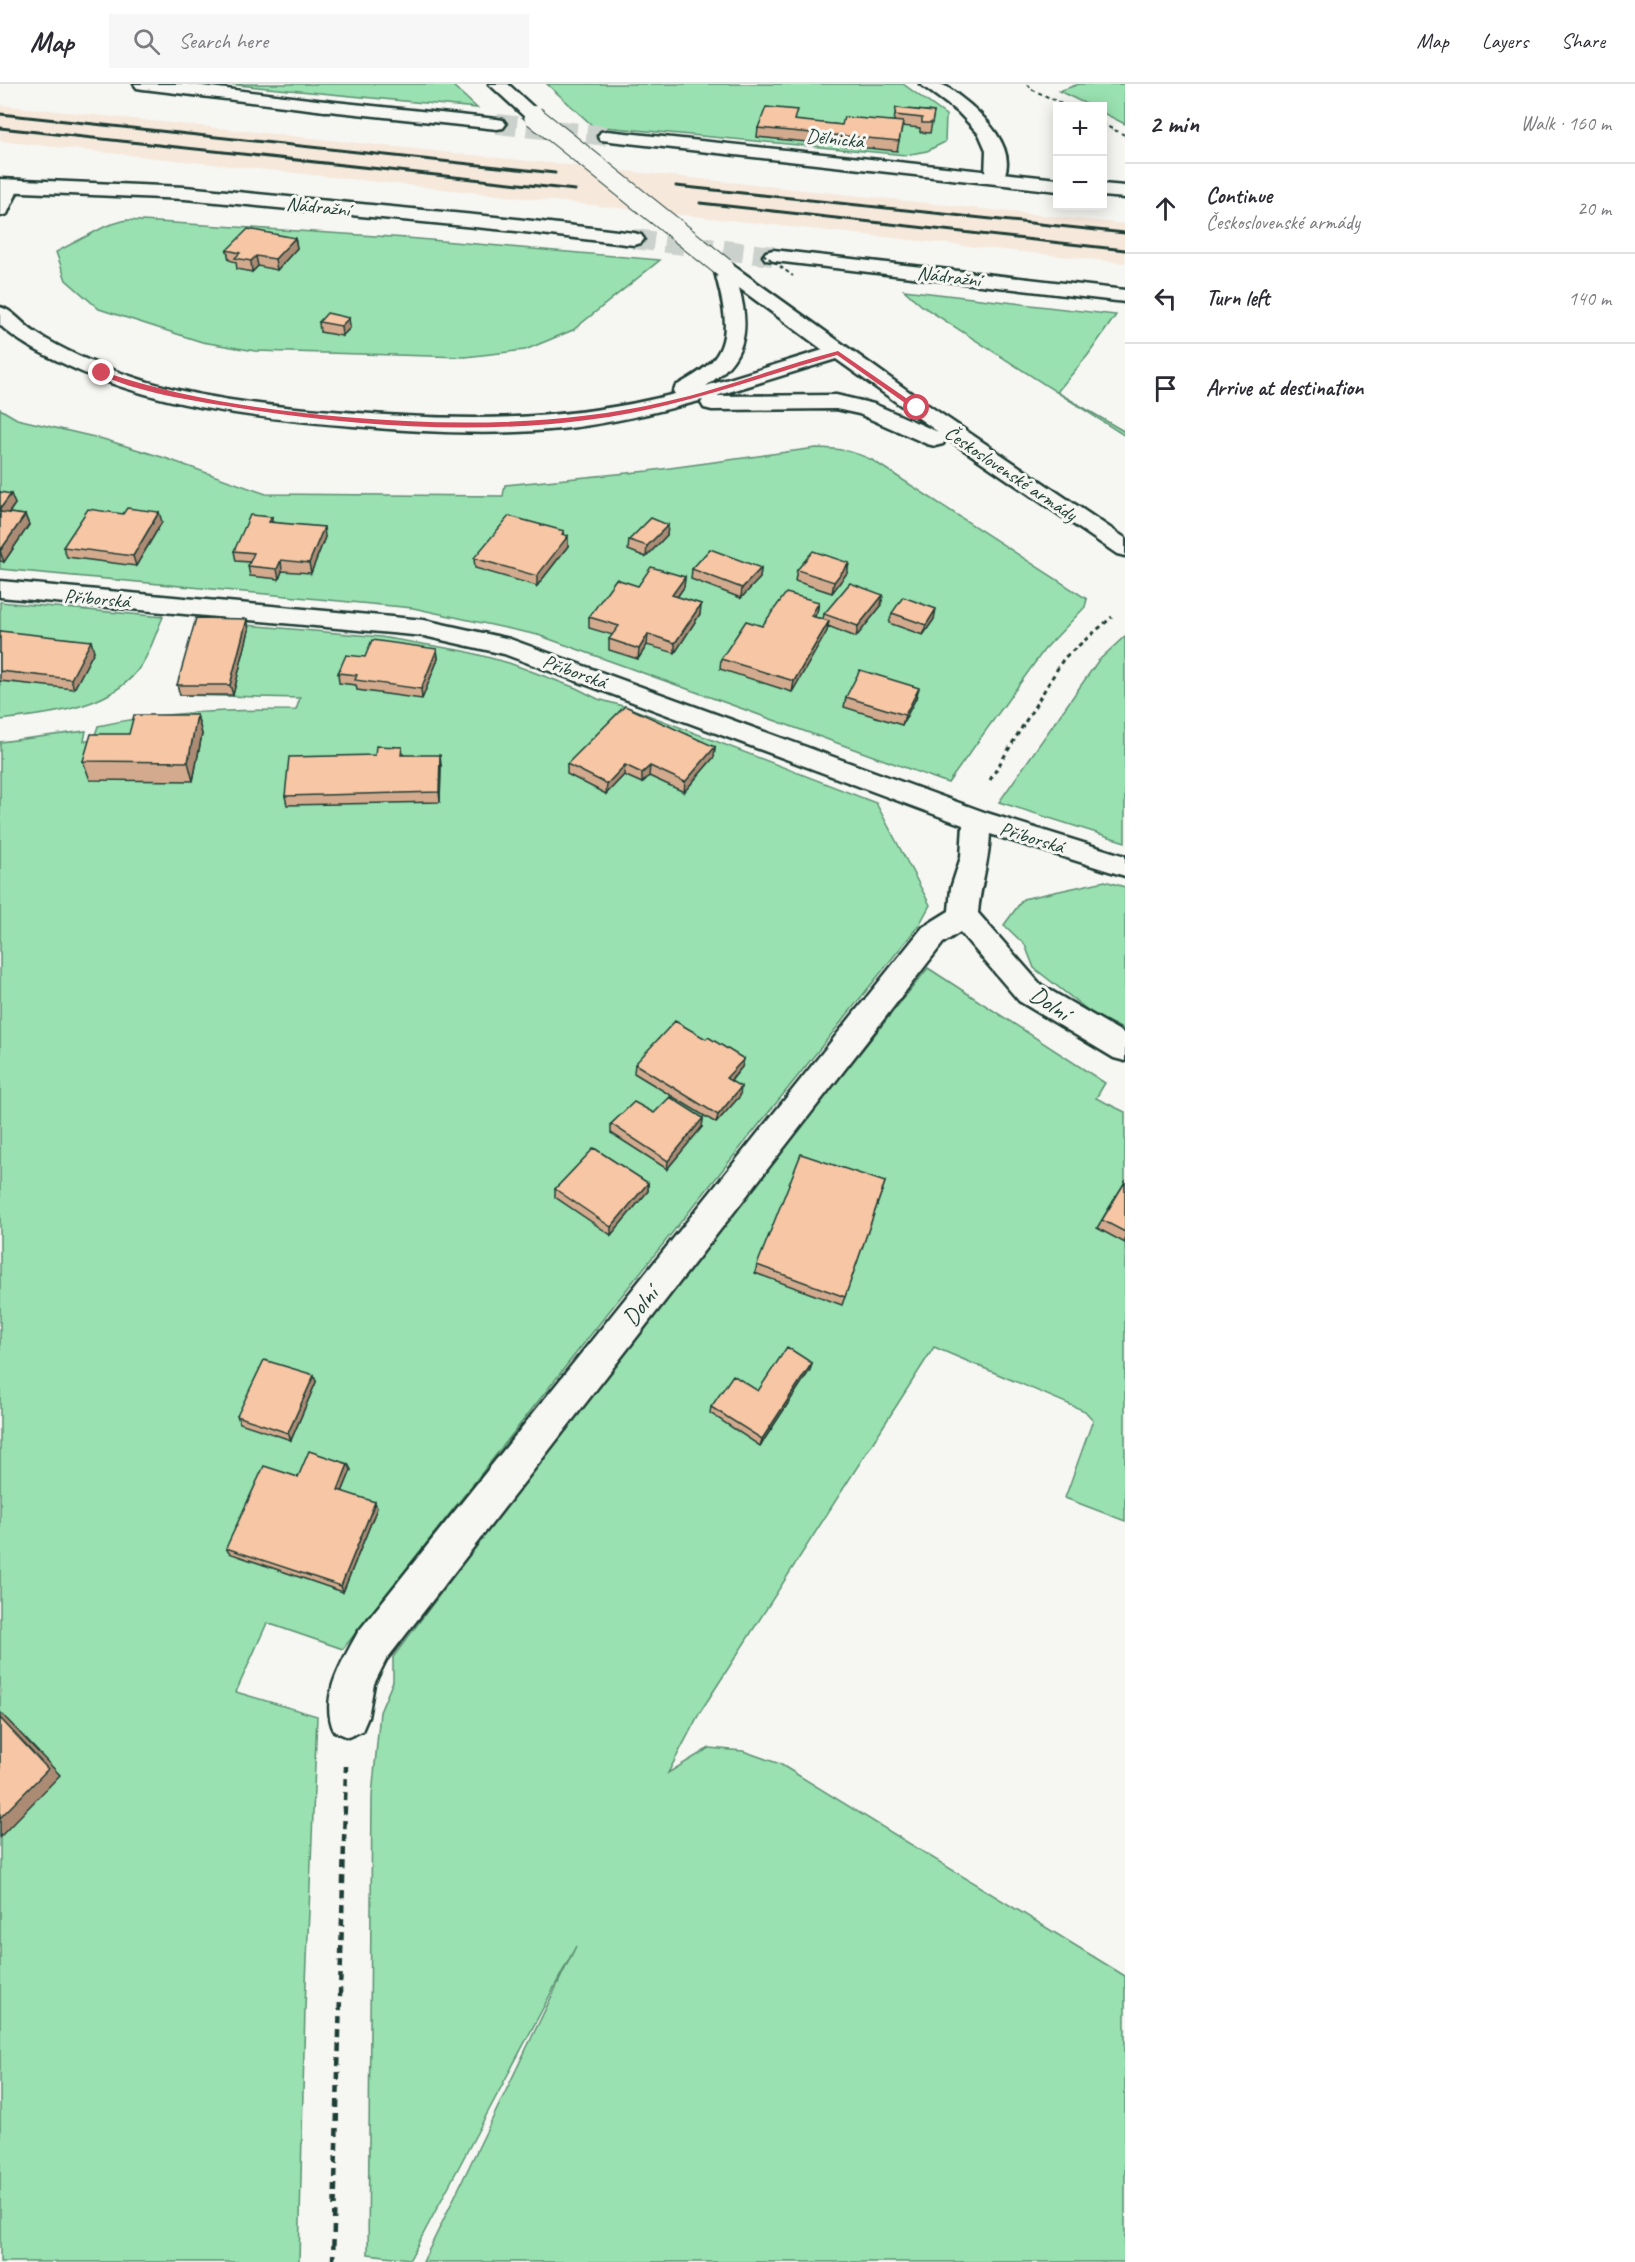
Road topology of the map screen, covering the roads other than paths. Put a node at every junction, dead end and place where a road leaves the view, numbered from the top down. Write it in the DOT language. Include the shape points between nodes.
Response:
graph roads {
  1 [pos="143,84"];
  2 [pos="498,84"];
  3 [pos="523,84"];
  4 [pos="929,84"];
  5 [pos="534,117"];
  6 [pos="497,124"];
  7 [pos="607,136"];
  8 [pos="994,178"];
  9 [pos="1053,184"];
  10 [pos="5,185"];
  11 [pos="1107,190"];
  12 [pos="1125,192"];
  13 [pos="0,210"];
  14 [pos="634,239"];
  15 [pos="773,256"];
  16 [pos="724,268"];
  17 [pos="1125,296"];
  18 [pos="0,313"];
  19 [pos="838,352"];
  20 [pos="665,404"];
  21 [pos="1003,468"];
  22 [pos="1125,549"];
  23 [pos="0,589"];
  24 [pos="977,820"];
  25 [pos="1125,866"];
  26 [pos="963,916"];
  27 [pos="1125,1049"];
  28 [pos="348,1717"];
  1 -- 6 [label="street"];
  2 -- 5 [label="street, Československé armády"];
  3 -- 5 [label="street"];
  4 -- 8 [label="street" via="966,111 992,140 996,152"];
  5 -- 16 [label="street, Československé armády, bridge"];
  7 -- 8 [label="street, Dělnická"];
  8 -- 9 [label="street, Dělnická"];
  10 -- 13 [label="street"];
  10 -- 14 [label="street, Nádražní" via="185,193"];
  11 -- 12 [label="street"];
  15 -- 17 [label="street, Nádražní"];
  16 -- 19 [label="street, Československé armády"];
  16 -- 20 [label="street" via="736,314 731,350 718,366"];
  18 -- 20 [label="street" via="31,338 102,373 144,387 239,408 450,426 560,422"];
  19 -- 20 [label="street"];
  19 -- 21 [label="street, Československé armády"];
  20 -- 21 [label="street" via="817,400 850,404"];
  21 -- 22 [label="street, Československé armády"];
  23 -- 24 [label="street, Příborská" via="424,627 473,637 510,647"];
  24 -- 25 [label="street, Příborská"];
  24 -- 26 [label="street" via="975,857 965,888"];
  26 -- 27 [label="street, Dolní" via="1030,993"];
  26 -- 28 [label="street, Dolní" via="933,935 372,1646 354,1680"];
}
